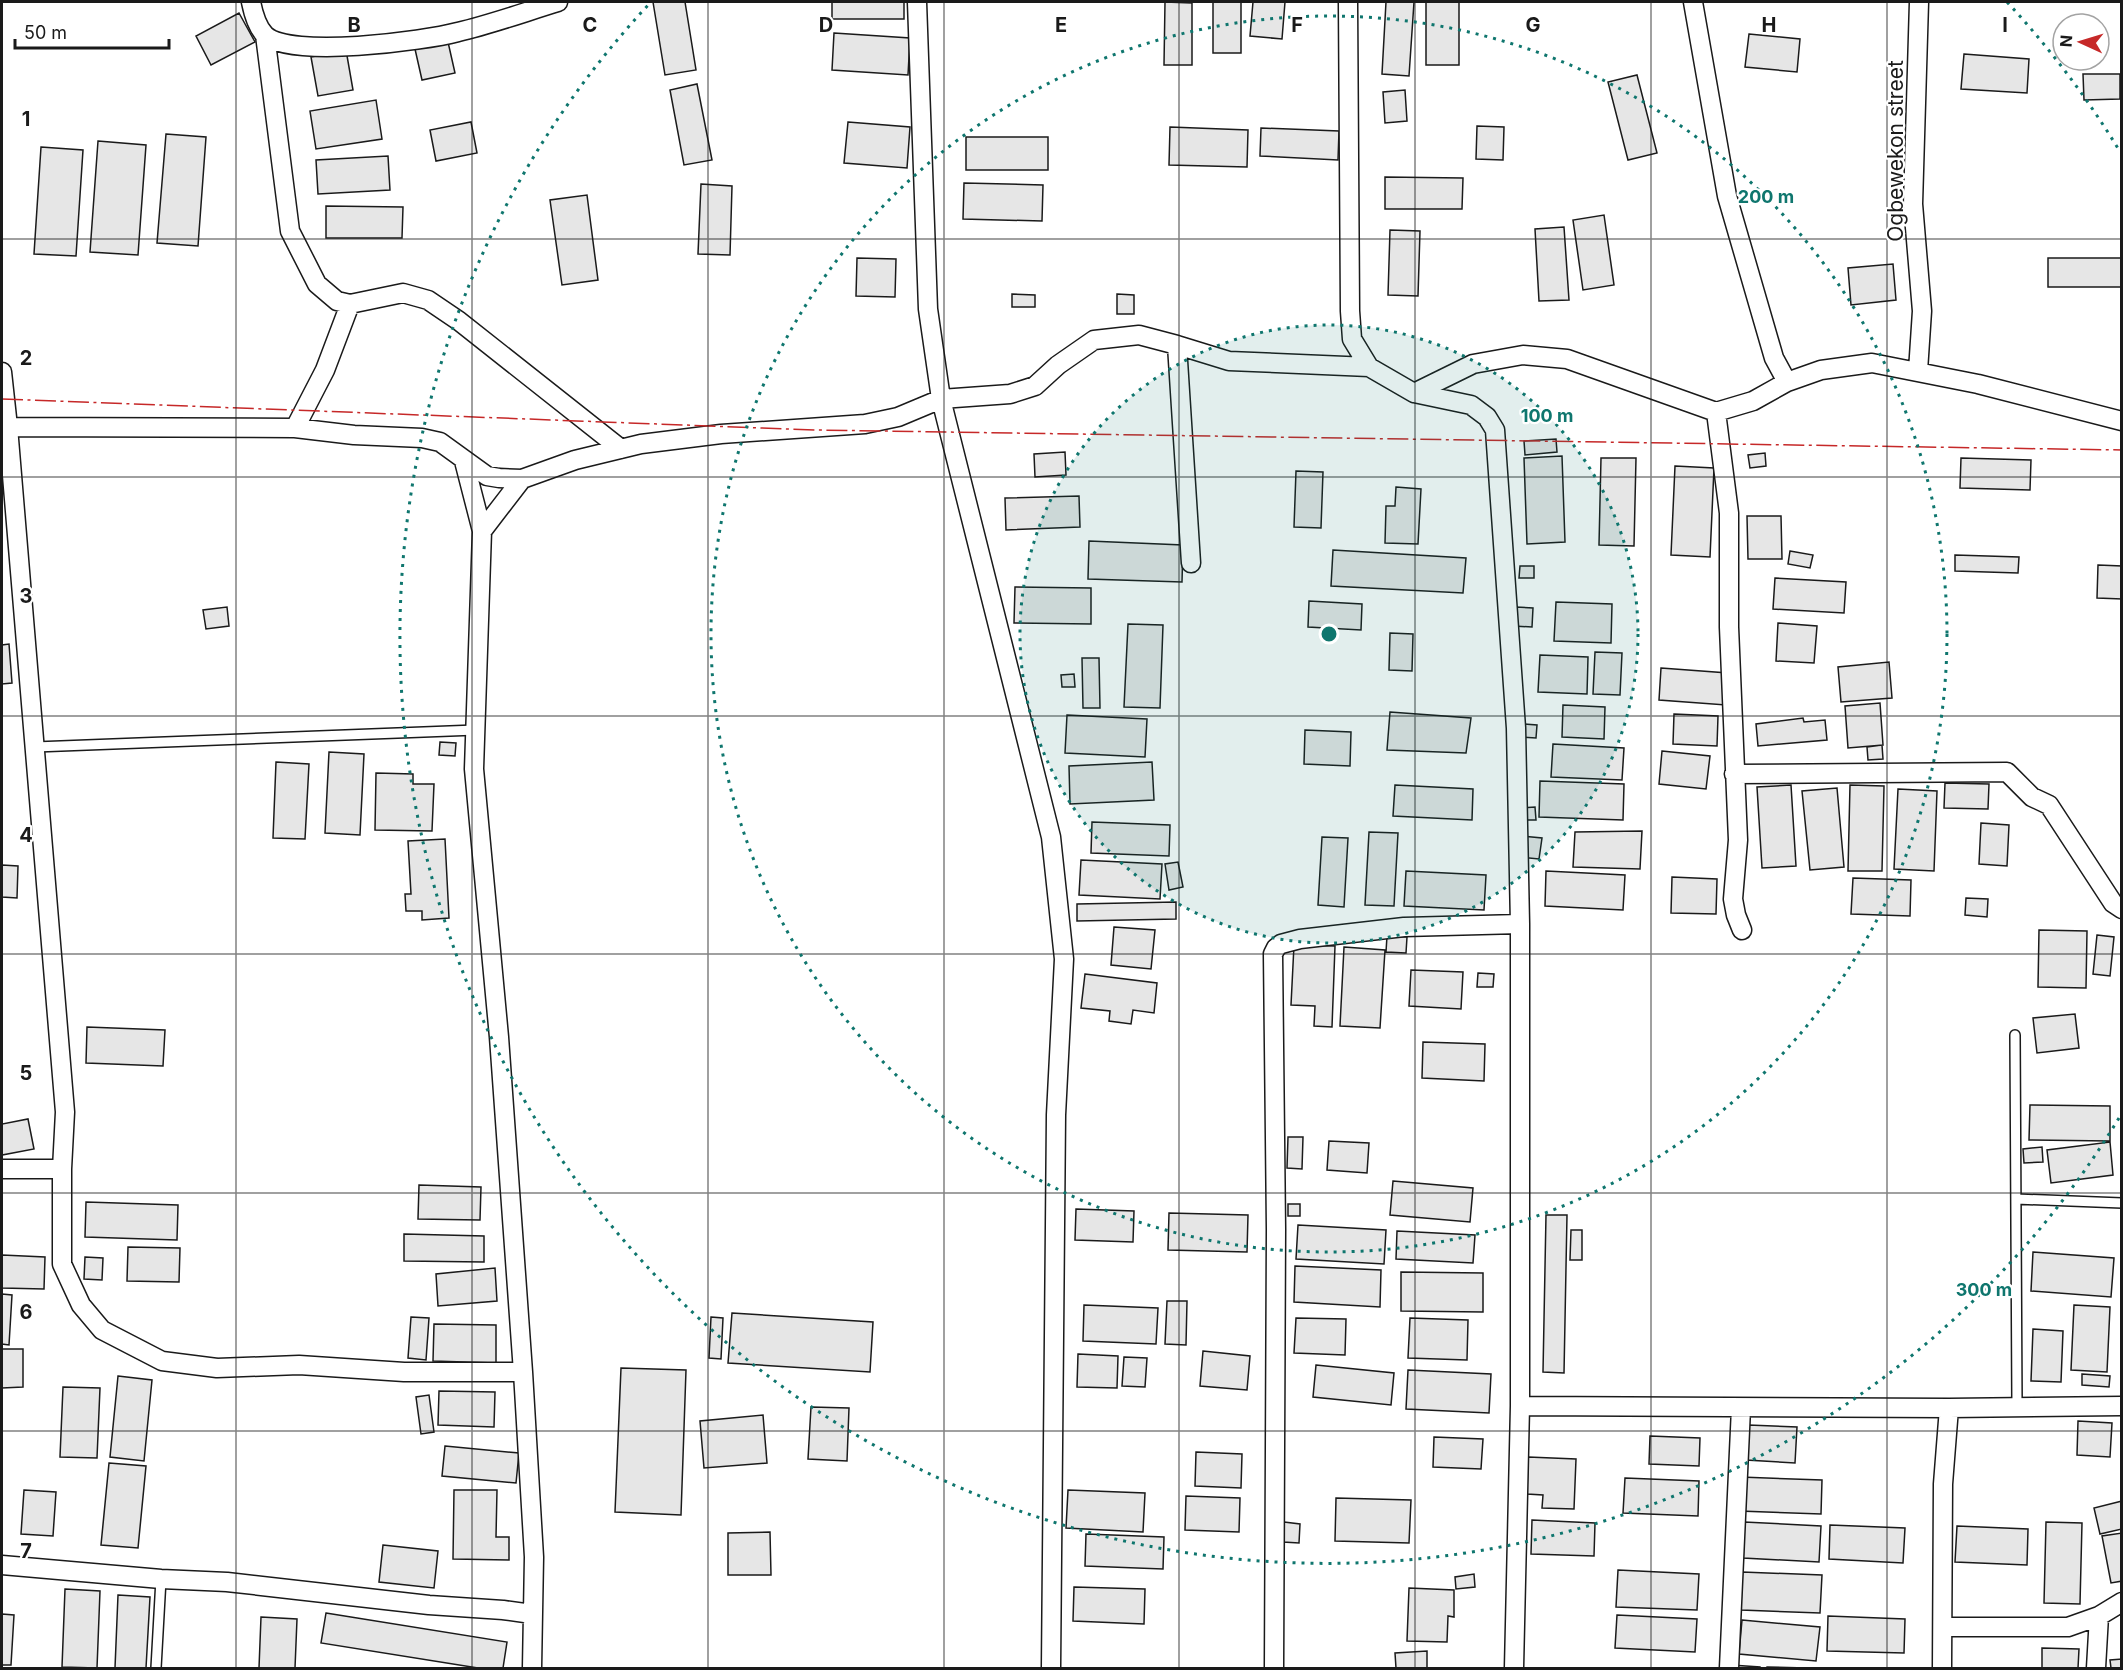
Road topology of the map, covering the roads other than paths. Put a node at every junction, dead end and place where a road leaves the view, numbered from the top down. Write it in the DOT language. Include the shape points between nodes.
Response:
graph roads {
  1 [pos="250,2"];
  2 [pos="558,2"];
  3 [pos="917,2"];
  4 [pos="1348,2"];
  5 [pos="1693,2"];
  6 [pos="1918,2"];
  7 [pos="265,35"];
  8 [pos="350,304"];
  9 [pos="1177,345"];
  10 [pos="1369,367"];
  11 [pos="1918,371"];
  12 [pos="2,372"];
  13 [pos="1787,382"];
  14 [pos="1414,393"];
  15 [pos="941,399"];
  16 [pos="1716,412"];
  17 [pos="2121,421"];
  18 [pos="5,427"];
  19 [pos="295,428"];
  20 [pos="621,449"];
  21 [pos="464,460"];
  22 [pos="522,479"];
  23 [pos="482,531"];
  24 [pos="1191,563"];
  25 [pos="476,730"];
  26 [pos="35,747"];
  27 [pos="1734,774"];
  28 [pos="2121,909"];
  29 [pos="1520,924"];
  30 [pos="1742,930"];
  31 [pos="2015,1035"];
  32 [pos="2,1169"];
  33 [pos="62,1169"];
  34 [pos="2016,1199"];
  35 [pos="2121,1203"];
  36 [pos="523,1372"];
  37 [pos="1520,1406"];
  38 [pos="2121,1406"];
  39 [pos="2017,1407"];
  40 [pos="1741,1408"];
  41 [pos="1949,1408"];
  42 [pos="2,1565"];
  43 [pos="161,1579"];
  44 [pos="2121,1602"];
  45 [pos="532,1614"];
  46 [pos="2099,1616"];
  47 [pos="1943,1627"];
  48 [pos="156,1668"];
  49 [pos="532,1668"];
  50 [pos="1051,1668"];
  51 [pos="1274,1668"];
  52 [pos="1514,1668"];
  53 [pos="1729,1668"];
  54 [pos="1942,1668"];
  55 [pos="2096,1668"];
  1 -- 7 [label="street"];
  2 -- 7 [label="street" via="457,33 377,45 300,46"];
  3 -- 15 [label="street" via="928,309"];
  4 -- 10 [label="street" via="1350,311 1352,339"];
  5 -- 13 [label="street" via="1727,196 1774,358"];
  6 -- 11 [label="street, Ogbewekon street" via="1913,204 1922,311"];
  7 -- 8 [label="street" via="290,231 317,284 338,301"];
  8 -- 19 [label="street" via="325,370"];
  8 -- 20 [label="street" via="403,294 428,300"];
  9 -- 10 [label="street" via="1229,361"];
  9 -- 15 [label="street" via="1139,335 1094,340 1035,386 1010,394"];
  9 -- 24 [label="street"];
  10 -- 14 [label="street"];
  11 -- 13 [label="street" via="1872,363 1821,370"];
  11 -- 17 [label="street"];
  12 -- 18 [label="street"];
  13 -- 16 [label="street" via="1753,401"];
  14 -- 16 [label="street" via="1473,364 1522,355 1567,359"];
  14 -- 29 [label="street" via="1471,405 1487,417 1495,430 1516,728"];
  15 -- 20 [label="street" via="898,417 865,424 721,434"];
  15 -- 50 [label="street" via="1051,837 1064,959 1056,1115"];
  16 -- 27 [label="street" via="1729,513"];
  18 -- 19 [label="street"];
  18 -- 26 [label="street"];
  19 -- 21 [label="street" via="422,438 440,442"];
  20 -- 22 [label="street"];
  21 -- 22 [label="street" via="487,476"];
  21 -- 23 [label="street"];
  22 -- 23 [label="street"];
  23 -- 25 [label="street"];
  25 -- 26 [label="lane"];
  25 -- 36 [label="street" via="474,769 499,1037"];
  26 -- 33 [label="street" via="64,1112"];
  27 -- 28 [label="street" via="2007,772 2032,797 2049,806 2113,903"];
  27 -- 30 [label="street" via="1738,840 1733,898"];
  29 -- 37 [label="street"];
  29 -- 51 [label="street" via="1404,927 1300,939 1281,944 1273,954"];
  31 -- 34 [label="lane"];
  32 -- 33 [label="street"];
  33 -- 36 [label="street" via="62,1264 81,1305 102,1330 162,1361 217,1368 299,1365 404,1372"];
  34 -- 35 [label="lane"];
  34 -- 39 [label="lane"];
  36 -- 45 [label="street" via="534,1557"];
  37 -- 40 [label="street"];
  37 -- 52 [label="street"];
  38 -- 39 [label="street"];
  39 -- 41 [label="street"];
  40 -- 41 [label="street"];
  40 -- 53 [label="street"];
  41 -- 47 [label="street" via="1943,1484"];
  42 -- 43 [label="street"];
  43 -- 45 [label="street" via="227,1582"];
  43 -- 48 [label="lane"];
  44 -- 46 [label="street"];
  45 -- 49 [label="street"];
  46 -- 47 [label="street" via="2068,1627"];
  46 -- 55 [label="street"];
  47 -- 54 [label="street"];
}
